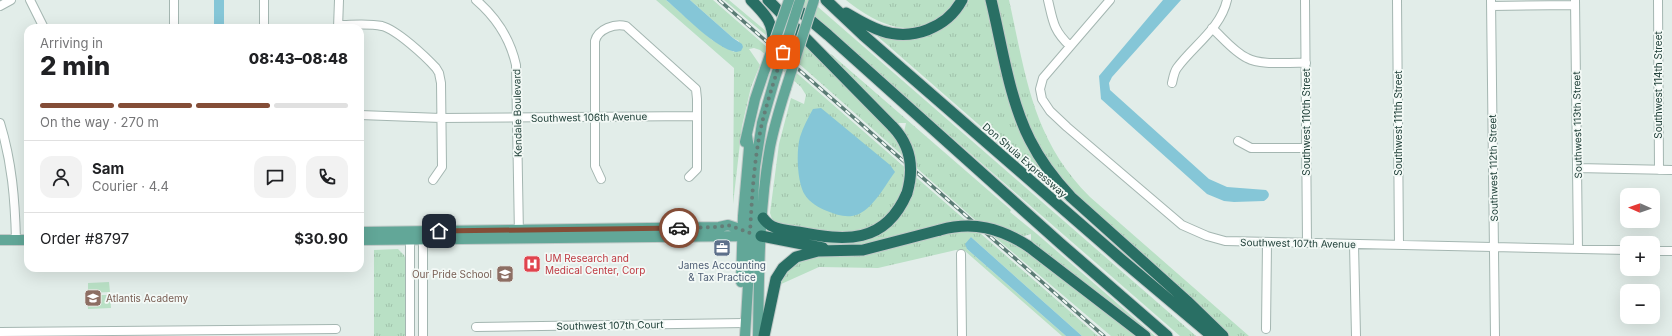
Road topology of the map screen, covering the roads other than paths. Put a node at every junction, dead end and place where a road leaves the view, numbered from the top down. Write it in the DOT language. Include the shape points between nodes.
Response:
graph roads {
  1 [pos="11,0"];
  2 [pos="30,0"];
  3 [pos="174,0"];
  4 [pos="264,0"];
  5 [pos="339,0"];
  6 [pos="476,0"];
  7 [pos="751,0"];
  8 [pos="768,0"];
  9 [pos="788,0"];
  10 [pos="800,0"];
  11 [pos="814,0"];
  12 [pos="826,0"];
  13 [pos="962,0"];
  14 [pos="991,0"];
  15 [pos="1048,0"];
  16 [pos="1110,0"];
  17 [pos="1227,0"];
  18 [pos="1305,0"];
  19 [pos="1397,0"];
  20 [pos="1658,0"];
  21 [pos="1575,2"];
  22 [pos="1491,3"];
  23 [pos="0,6"];
  24 [pos="42,24"];
  25 [pos="174,24"];
  26 [pos="264,24"];
  27 [pos="338,24"];
  28 [pos="364,26"];
  29 [pos="1212,28"];
  30 [pos="772,45"];
  31 [pos="1070,46"];
  32 [pos="1306,63"];
  33 [pos="1172,83"];
  34 [pos="364,116"];
  35 [pos="697,116"];
  36 [pos="595,117"];
  37 [pos="441,118"];
  38 [pos="518,118"];
  39 [pos="0,123"];
  40 [pos="747,136"];
  41 [pos="1238,141"];
  42 [pos="1307,148"];
  43 [pos="1577,168"];
  44 [pos="1659,170"];
  45 [pos="1672,170"];
  46 [pos="689,177"];
  47 [pos="601,179"];
  48 [pos="433,180"];
  49 [pos="763,218"];
  50 [pos="728,225"];
  51 [pos="364,232"];
  52 [pos="746,234"];
  53 [pos="519,235"];
  54 [pos="410,236"];
  55 [pos="423,236"];
  56 [pos="761,236"];
  57 [pos="0,240"];
  58 [pos="16,240"];
  59 [pos="24,240"];
  60 [pos="364,240"];
  61 [pos="1267,243"];
  62 [pos="1307,243"];
  63 [pos="1354,244"];
  64 [pos="1399,245"];
  65 [pos="1494,247"];
  66 [pos="1578,249"];
  67 [pos="830,250"];
  68 [pos="1620,250"];
  69 [pos="1660,251"];
  70 [pos="1672,251"];
  71 [pos="961,254"];
  72 [pos="745,323"];
  73 [pos="476,327"];
  74 [pos="336,329"];
  75 [pos="1266,329"];
  76 [pos="0,332"];
  77 [pos="146,333"];
  78 [pos="60,334"];
  79 [pos="410,336"];
  80 [pos="423,336"];
  81 [pos="745,336"];
  82 [pos="758,336"];
  83 [pos="764,336"];
  84 [pos="962,336"];
  85 [pos="1145,336"];
  86 [pos="1167,336"];
  87 [pos="1212,336"];
  88 [pos="1223,336"];
  89 [pos="1356,336"];
  90 [pos="1495,336"];
  1 -- 23 [label="street"];
  2 -- 24 [label="street"];
  3 -- 25 [label="street"];
  4 -- 26 [label="street"];
  5 -- 27 [label="street"];
  6 -- 38 [label="street, Kendale Boulevard" via="494,17 514,53"];
  7 -- 30 [label="highway" via="770,22 773,32"];
  8 -- 49 [label="highway, bridge" via="902,138 910,158 910,177 907,193 896,213 874,232 856,237 831,238 774,228"];
  9 -- 30 [label="main road, bridge"];
  9 -- 86 [label="highway"];
  10 -- 52 [label="main road, bridge" via="762,123"];
  11 -- 49 [label="main road, bridge" via="770,146"];
  12 -- 13 [label="highway" via="873,28 905,35 936,26 954,12"];
  12 -- 87 [label="highway, Don Shula Expressway" via="863,35"];
  14 -- 88 [label="highway" via="1018,112 1030,141 1044,164 1071,197"];
  15 -- 31 [label="street" via="1056,30"];
  16 -- 31 [label="street"];
  17 -- 29 [label="street"];
  18 -- 32 [label="street, Southwest 110th Street"];
  19 -- 64 [label="street, Southwest 111th Street"];
  20 -- 44 [label="street, Southwest 114th Street"];
  21 -- 22 [label="street"];
  21 -- 43 [label="street, Southwest 113th Street"];
  22 -- 65 [label="street, Southwest 112th Street"];
  28 -- 37 [label="street" via="391,29 432,63 439,73 441,83"];
  29 -- 32 [label="street" via="1251,60"];
  29 -- 33 [label="street" via="1176,70"];
  30 -- 40 [label="main road, bridge" via="755,99"];
  31 -- 61 [label="street, Southwest 107th Avenue" via="1043,78 1040,94 1050,111 1182,225 1221,241"];
  32 -- 42 [label="street, Southwest 110th Street"];
  34 -- 37 [label="street, Southwest 106th Avenue"];
  35 -- 36 [label="street, Southwest 106th Avenue"];
  35 -- 36 [label="street" via="696,91 693,86 626,26 614,25 601,32 595,39"];
  35 -- 46 [label="street" via="697,169"];
  36 -- 38 [label="street, Southwest 106th Avenue"];
  36 -- 47 [label="street" via="595,166"];
  37 -- 38 [label="street, Southwest 106th Avenue"];
  37 -- 48 [label="street" via="442,167"];
  38 -- 53 [label="street, Kendale Boulevard"];
  39 -- 58 [label="street" via="12,175"];
  40 -- 50 [label="main road" via="742,152 737,216"];
  40 -- 52 [label="main road" via="749,148"];
  41 -- 42 [label="street" via="1251,148"];
  42 -- 62 [label="street, Southwest 110th Street"];
  43 -- 44 [label="street"];
  43 -- 66 [label="street, Southwest 113th Street"];
  44 -- 45 [label="street"];
  49 -- 56 [label="main road"];
  50 -- 52 [label="main road"];
  50 -- 53 [label="main road"];
  51 -- 54 [label="main road"];
  52 -- 53 [label="main road"];
  52 -- 56 [label="main road"];
  52 -- 72 [label="main road"];
  53 -- 55 [label="main road"];
  54 -- 55 [label="main road"];
  54 -- 60 [label="main road"];
  54 -- 79 [label="street"];
  55 -- 80 [label="street"];
  56 -- 67 [label="highway"];
  56 -- 82 [label="main road"];
  57 -- 58 [label="main road"];
  58 -- 59 [label="main road"];
  61 -- 62 [label="street, Southwest 107th Avenue"];
  61 -- 75 [label="street"];
  62 -- 63 [label="street, Southwest 107th Avenue"];
  63 -- 64 [label="street, Southwest 107th Avenue"];
  63 -- 89 [label="street"];
  64 -- 65 [label="street, Southwest 107th Avenue"];
  65 -- 66 [label="street, Southwest 107th Avenue"];
  65 -- 90 [label="street, Southwest 112th Street"];
  66 -- 68 [label="street, Southwest 107th Avenue"];
  67 -- 83 [label="highway" via="798,256 780,271 774,284"];
  67 -- 85 [label="highway, bridge" via="863,250 960,226 986,227 1009,234 1028,246"];
  69 -- 70 [label="street"];
  71 -- 84 [label="street"];
  72 -- 73 [label="street, Southwest 107th Court"];
  72 -- 81 [label="main road"];
  74 -- 77 [label="street"];
  76 -- 78 [label="street"];
  77 -- 78 [label="street"];
}
